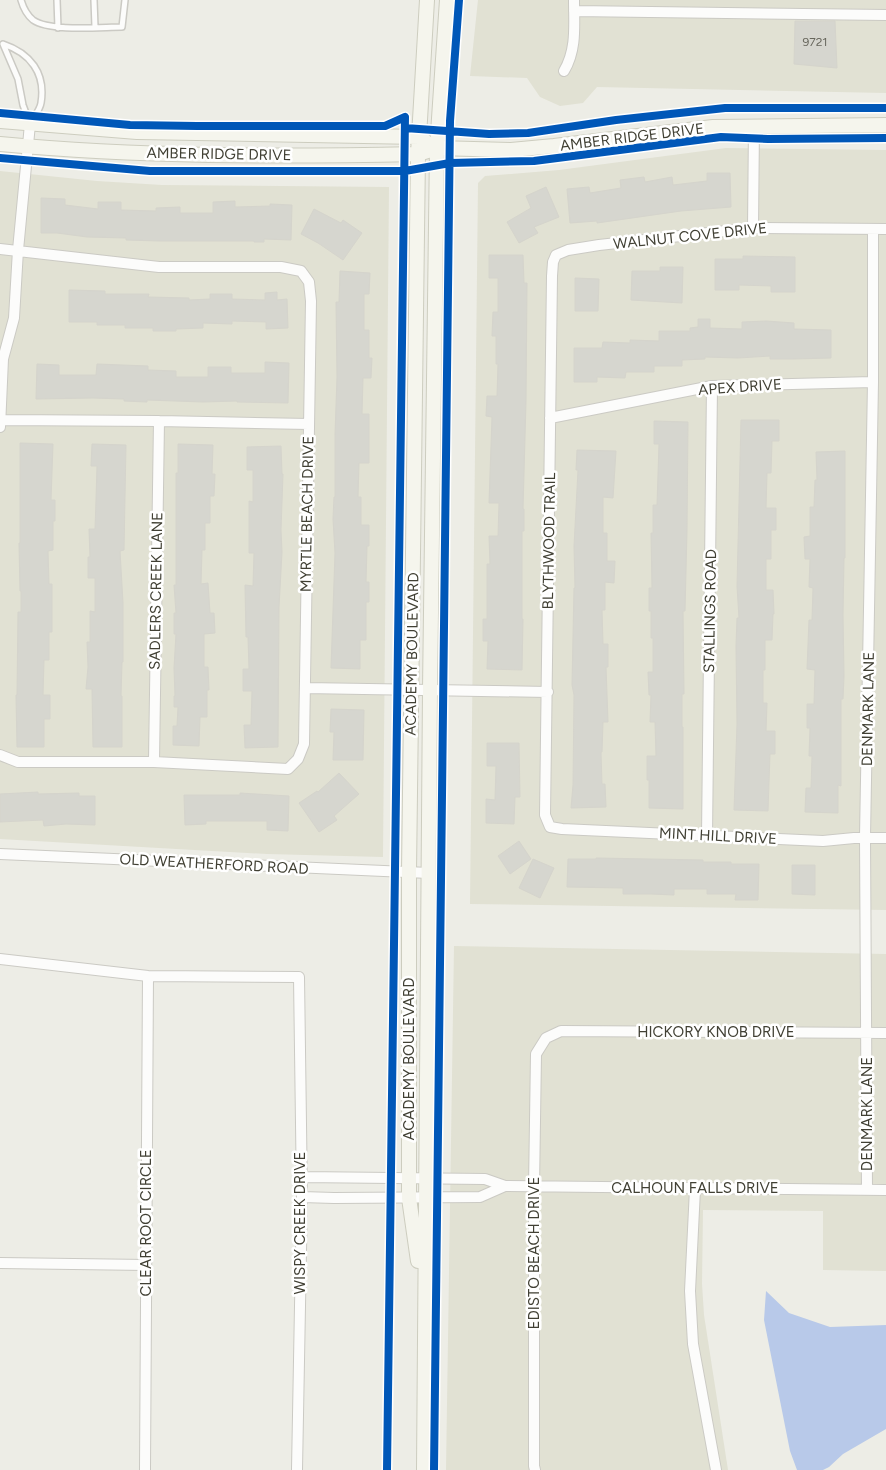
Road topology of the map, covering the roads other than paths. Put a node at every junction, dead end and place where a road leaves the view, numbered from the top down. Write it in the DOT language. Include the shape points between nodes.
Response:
graph roads {
  1 [pos="21,0"];
  2 [pos="57,0"];
  3 [pos="94,0"];
  4 [pos="125,0"];
  5 [pos="427,0"];
  6 [pos="447,0"];
  7 [pos="574,0"];
  8 [pos="574,11"];
  9 [pos="886,15"];
  10 [pos="95,27"];
  11 [pos="58,28"];
  12 [pos="1,42"];
  13 [pos="564,71"];
  14 [pos="0,121"];
  15 [pos="30,124"];
  16 [pos="754,125"];
  17 [pos="886,125"];
  18 [pos="419,137"];
  19 [pos="0,144"];
  20 [pos="28,147"];
  21 [pos="437,148"];
  22 [pos="418,154"];
  23 [pos="752,228"];
  24 [pos="873,229"];
  25 [pos="886,229"];
  26 [pos="0,249"];
  27 [pos="18,250"];
  28 [pos="556,255"];
  29 [pos="873,382"];
  30 [pos="712,386"];
  31 [pos="550,418"];
  32 [pos="0,420"];
  33 [pos="159,420"];
  34 [pos="309,424"];
  35 [pos="0,427"];
  36 [pos="305,688"];
  37 [pos="411,690"];
  38 [pos="430,690"];
  39 [pos="548,692"];
  40 [pos="0,755"];
  41 [pos="154,762"];
  42 [pos="550,827"];
  43 [pos="707,836"];
  44 [pos="865,837"];
  45 [pos="886,838"];
  46 [pos="0,854"];
  47 [pos="409,872"];
  48 [pos="428,873"];
  49 [pos="0,960"];
  50 [pos="148,976"];
  51 [pos="866,1033"];
  52 [pos="886,1033"];
  53 [pos="546,1038"];
  54 [pos="301,1177"];
  55 [pos="409,1178"];
  56 [pos="426,1178"];
  57 [pos="504,1186"];
  58 [pos="534,1187"];
  59 [pos="695,1188"];
  60 [pos="867,1190"];
  61 [pos="886,1190"];
  62 [pos="302,1197"];
  63 [pos="409,1198"];
  64 [pos="425,1198"];
  65 [pos="0,1263"];
  66 [pos="146,1265"];
  67 [pos="425,1306"];
  68 [pos="145,1470"];
  69 [pos="297,1470"];
  70 [pos="424,1470"];
  71 [pos="536,1470"];
  72 [pos="716,1470"];
  1 -- 11 [label="lane" via="34,20"];
  2 -- 11 [label="lane"];
  3 -- 10 [label="lane"];
  4 -- 10 [label="lane" via="122,27"];
  5 -- 18 [label="main road, ACADEMY BOULEVARD"];
  6 -- 21 [label="main road, ACADEMY BOULEVARD"];
  7 -- 8 [label="street"];
  8 -- 9 [label="street"];
  8 -- 13 [label="street" via="573,49"];
  10 -- 11 [label="lane"];
  12 -- 15 [label="lane" via="18,80"];
  12 -- 15 [label="lane" via="25,54 34,64 41,84 41,105"];
  14 -- 15 [label="main road, AMBER RIDGE DRIVE"];
  15 -- 18 [label="main road, AMBER RIDGE DRIVE" via="137,132"];
  15 -- 20 [label="street"];
  16 -- 17 [label="main road, AMBER RIDGE DRIVE"];
  16 -- 21 [label="main road, AMBER RIDGE DRIVE" via="511,150"];
  16 -- 23 [label="street"];
  18 -- 21 [label="main road, AMBER RIDGE DRIVE"];
  18 -- 22 [label="main road, ACADEMY BOULEVARD"];
  19 -- 20 [label="main road, AMBER RIDGE DRIVE"];
  20 -- 22 [label="main road, AMBER RIDGE DRIVE" via="270,156"];
  20 -- 27 [label="street"];
  21 -- 22 [label="main road, AMBER RIDGE DRIVE"];
  21 -- 38 [label="main road, ACADEMY BOULEVARD"];
  22 -- 37 [label="main road, ACADEMY BOULEVARD"];
  23 -- 24 [label="street, WALNUT COVE DRIVE"];
  23 -- 28 [label="street, WALNUT COVE DRIVE" via="599,245"];
  24 -- 25 [label="street, WALNUT COVE DRIVE"];
  24 -- 29 [label="street, DENMARK LANE"];
  26 -- 27 [label="street"];
  27 -- 32 [label="street" via="14,318 3,359"];
  27 -- 34 [label="street, MYRTLE BEACH DRIVE" via="159,267 301,271 309,282 311,301"];
  28 -- 31 [label="street, BLYTHWOOD TRAIL" via="552,276"];
  29 -- 30 [label="street, APEX DRIVE"];
  29 -- 44 [label="street, DENMARK LANE"];
  30 -- 31 [label="street, APEX DRIVE"];
  30 -- 43 [label="street, STALLINGS ROAD"];
  31 -- 39 [label="street, BLYTHWOOD TRAIL"];
  32 -- 33 [label="street"];
  32 -- 35 [label="street"];
  33 -- 34 [label="street"];
  33 -- 41 [label="street, SADLERS CREEK LANE"];
  34 -- 36 [label="street, MYRTLE BEACH DRIVE"];
  36 -- 37 [label="street"];
  36 -- 41 [label="street, MYRTLE BEACH DRIVE" via="304,744 298,759 288,769"];
  37 -- 38 [label="street"];
  37 -- 47 [label="main road, ACADEMY BOULEVARD"];
  38 -- 39 [label="street"];
  38 -- 48 [label="main road, ACADEMY BOULEVARD"];
  39 -- 42 [label="street, BLYTHWOOD TRAIL" via="545,815"];
  40 -- 41 [label="street" via="18,762"];
  42 -- 43 [label="street, MINT HILL DRIVE"];
  43 -- 44 [label="street, MINT HILL DRIVE" via="823,841"];
  44 -- 45 [label="street, MINT HILL DRIVE"];
  44 -- 51 [label="street, DENMARK LANE"];
  46 -- 47 [label="street, OLD WEATHERFORD ROAD"];
  47 -- 48 [label="street, OLD WEATHERFORD ROAD"];
  47 -- 55 [label="main road, ACADEMY BOULEVARD"];
  48 -- 56 [label="main road, ACADEMY BOULEVARD"];
  49 -- 50 [label="street"];
  50 -- 54 [label="street, WISPY CREEK DRIVE" via="299,977"];
  50 -- 66 [label="street, CLEAR ROOT CIRCLE"];
  51 -- 52 [label="street, HICKORY KNOB DRIVE"];
  51 -- 53 [label="street, HICKORY KNOB DRIVE" via="561,1031"];
  51 -- 60 [label="street, DENMARK LANE"];
  53 -- 58 [label="street, EDISTO BEACH DRIVE" via="536,1054"];
  54 -- 55 [label="street, CALHOUN FALLS DRIVE"];
  54 -- 62 [label="street, WISPY CREEK DRIVE"];
  55 -- 56 [label="street, CALHOUN FALLS DRIVE"];
  55 -- 63 [label="main road, ACADEMY BOULEVARD"];
  56 -- 57 [label="street, CALHOUN FALLS DRIVE" via="485,1179"];
  56 -- 64 [label="main road, ACADEMY BOULEVARD"];
  57 -- 58 [label="street, CALHOUN FALLS DRIVE"];
  57 -- 64 [label="street, CALHOUN FALLS DRIVE" via="480,1197"];
  58 -- 59 [label="street, CALHOUN FALLS DRIVE"];
  58 -- 71 [label="street, EDISTO BEACH DRIVE"];
  59 -- 60 [label="street, CALHOUN FALLS DRIVE"];
  59 -- 72 [label="street" via="690,1291 693,1344"];
  60 -- 61 [label="street, CALHOUN FALLS DRIVE"];
  62 -- 63 [label="street, CALHOUN FALLS DRIVE"];
  62 -- 69 [label="street, WISPY CREEK DRIVE"];
  63 -- 64 [label="street, CALHOUN FALLS DRIVE"];
  63 -- 67 [label="main road, ACADEMY BOULEVARD"];
  64 -- 67 [label="main road, ACADEMY BOULEVARD"];
  65 -- 66 [label="street"];
  66 -- 68 [label="street, CLEAR ROOT CIRCLE"];
  67 -- 70 [label="main road, ACADEMY BOULEVARD"];
}
